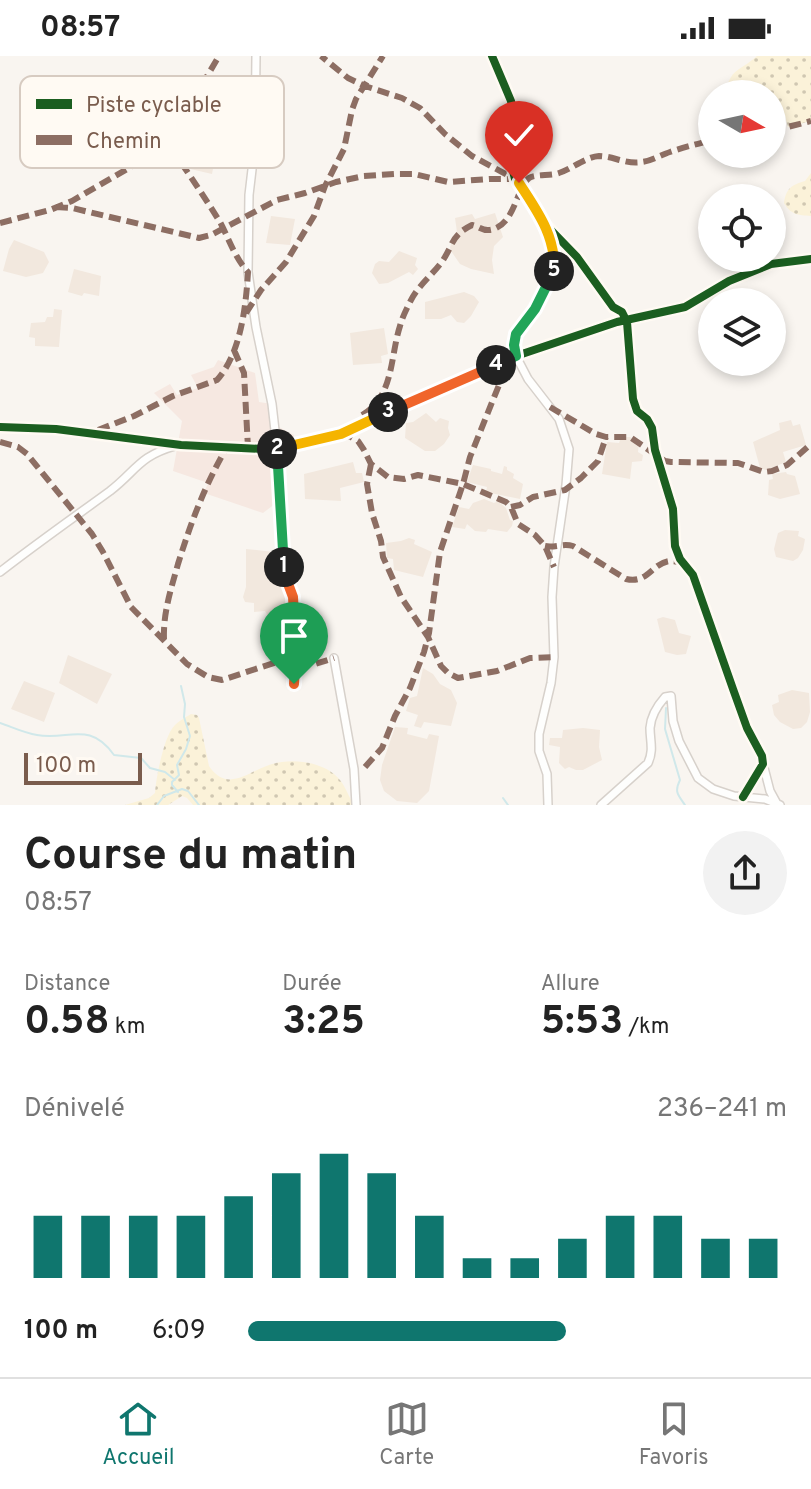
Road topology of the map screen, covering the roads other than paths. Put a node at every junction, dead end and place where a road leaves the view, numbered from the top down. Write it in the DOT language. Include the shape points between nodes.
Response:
graph roads {
  1 [pos="256,56"];
  2 [pos="492,56"];
  3 [pos="255,76"];
  4 [pos="252,168"];
  5 [pos="546,225"];
  6 [pos="811,259"];
  7 [pos="626,320"];
  8 [pos="516,356"];
  9 [pos="0,427"];
  10 [pos="181,445"];
  11 [pos="277,448"];
  12 [pos="0,572"];
  13 [pos="334,658"];
  14 [pos="294,684"];
  15 [pos="763,764"];
  16 [pos="743,797"];
  17 [pos="778,804"];
  18 [pos="356,805"];
  19 [pos="548,805"];
  20 [pos="601,805"];
  1 -- 3 [label="street"];
  2 -- 5 [label="street" via="511,101 515,179"];
  4 -- 11 [label="street" via="248,272"];
  5 -- 7 [label="street"];
  5 -- 8 [label="street" via="555,268 516,334"];
  6 -- 7 [label="street" via="771,264 685,307"];
  7 -- 8 [label="street"];
  7 -- 15 [label="street" via="633,399 652,428 673,509 675,546 693,575"];
  8 -- 11 [label="street" via="341,434"];
  8 -- 19 [label="street" via="559,419 569,449 554,567 554,657 539,734"];
  9 -- 10 [label="street"];
  10 -- 11 [label="street"];
  10 -- 12 [label="street" via="144,459 115,487"];
  11 -- 14 [label="street" via="284,573 293,597"];
  13 -- 18 [label="street"];
  15 -- 16 [label="street"];
  15 -- 17 [label="street"];
  16 -- 17 [label="street"];
  16 -- 20 [label="street" via="713,789 698,778 679,741 671,696 653,714 648,763"];
}
